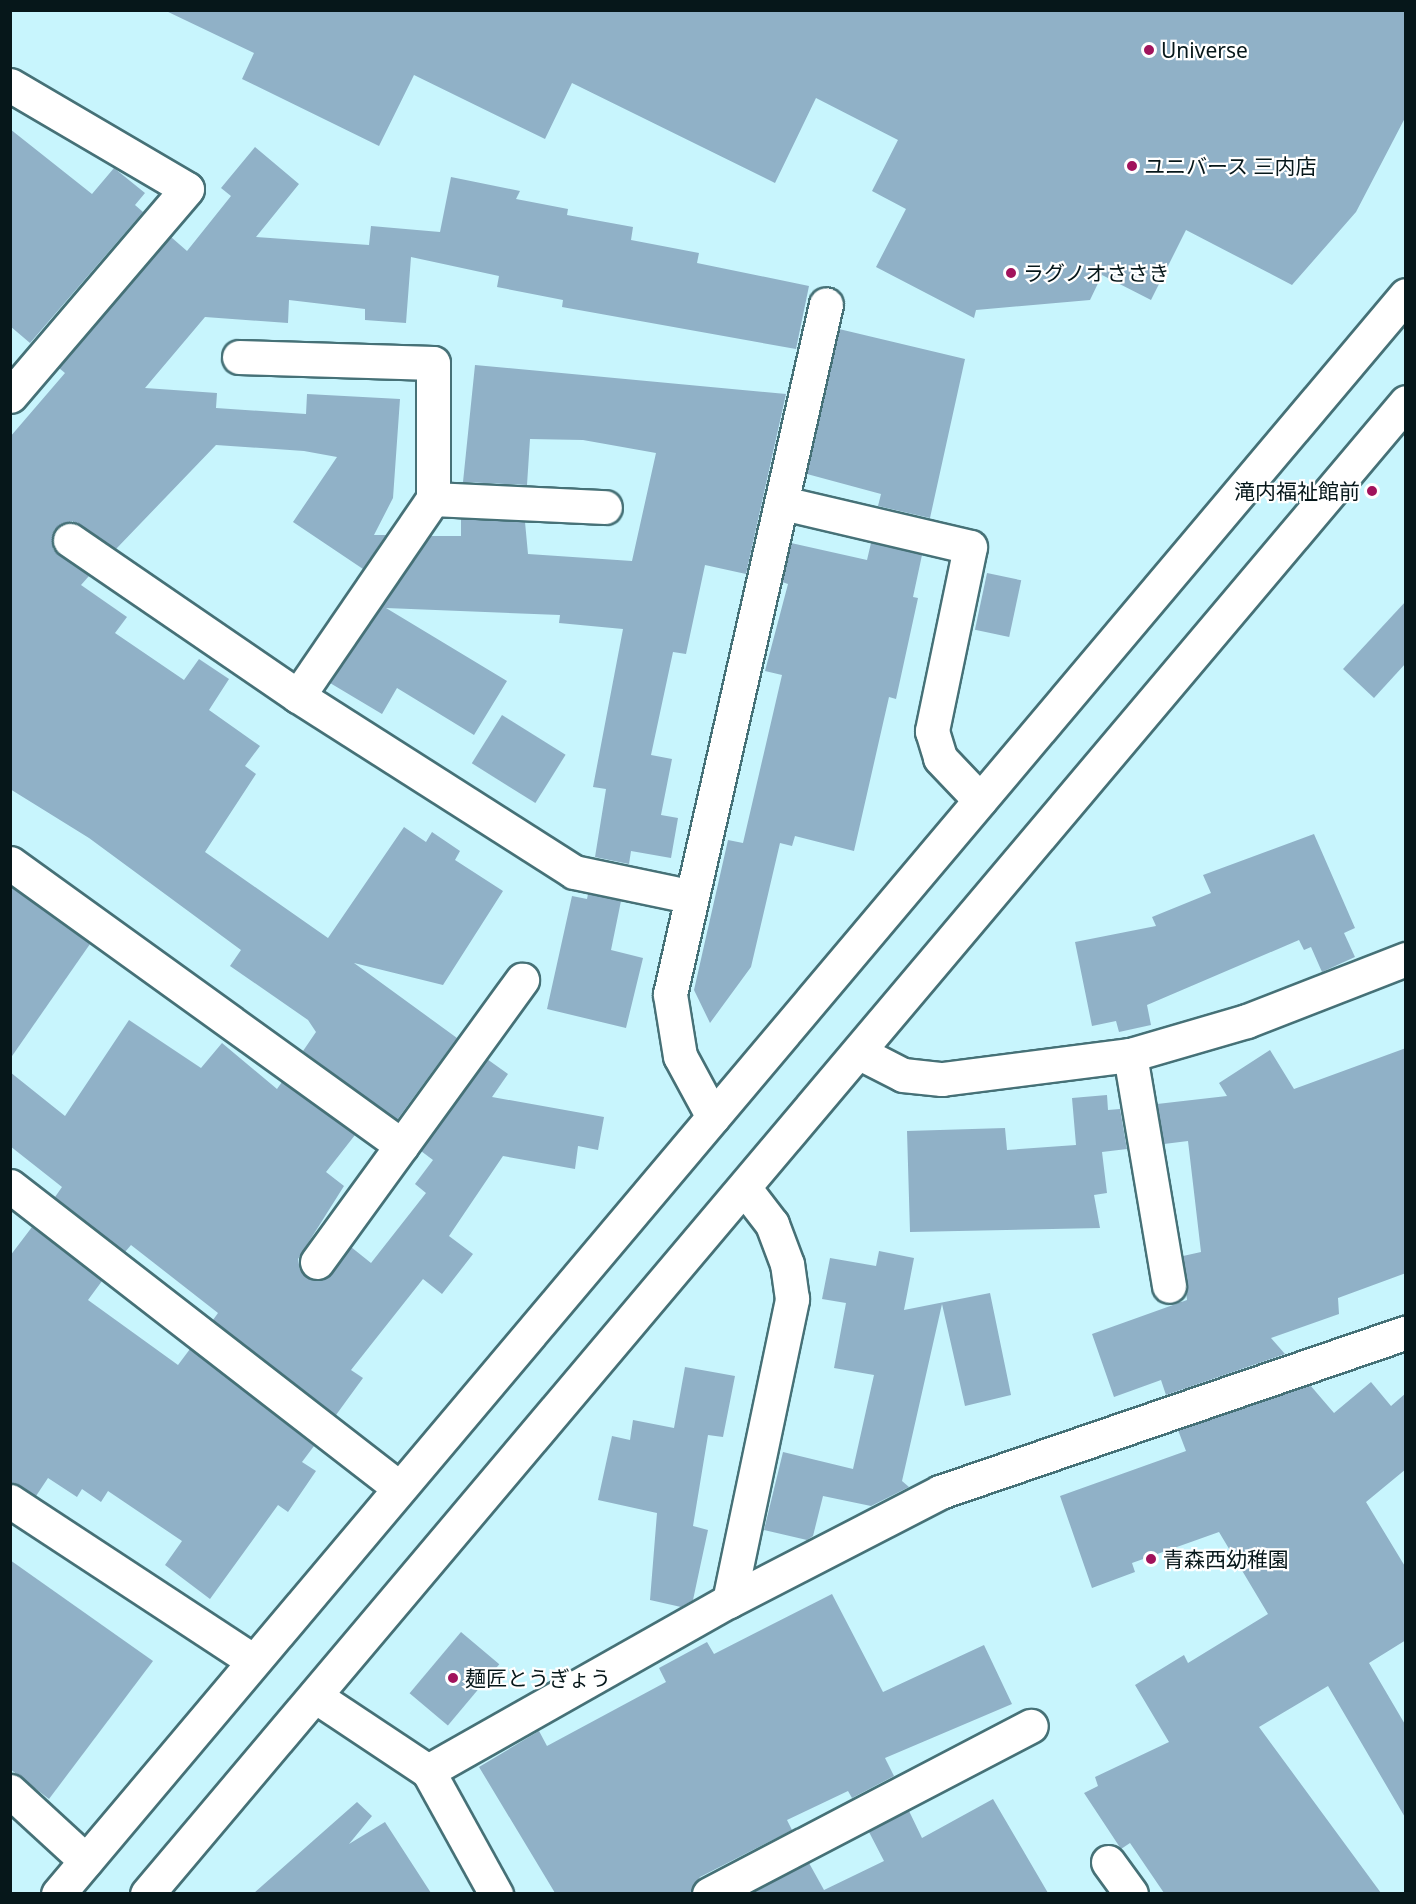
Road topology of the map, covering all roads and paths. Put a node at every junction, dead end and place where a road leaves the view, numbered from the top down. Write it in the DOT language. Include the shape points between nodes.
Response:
graph roads {
  1 [pos="10,86"];
  2 [pos="1406,295"];
  3 [pos="826,304"];
  4 [pos="238,357"];
  5 [pos="10,396"];
  6 [pos="1406,402"];
  7 [pos="433,499"];
  8 [pos="783,503"];
  9 [pos="605,507"];
  10 [pos="70,540"];
  11 [pos="298,696"];
  12 [pos="980,800"];
  13 [pos="10,863"];
  14 [pos="689,896"];
  15 [pos="1406,959"];
  16 [pos="522,980"];
  17 [pos="860,1053"];
  18 [pos="1130,1055"];
  19 [pos="713,1117"];
  20 [pos="402,1146"];
  21 [pos="10,1186"];
  22 [pos="745,1189"];
  23 [pos="317,1262"];
  24 [pos="1169,1286"];
  25 [pos="1406,1332"];
  26 [pos="399,1488"];
  27 [pos="10,1502"];
  28 [pos="729,1601"];
  29 [pos="252,1660"];
  30 [pos="315,1695"];
  31 [pos="1031,1726"];
  32 [pos="428,1771"];
  33 [pos="10,1791"];
  34 [pos="86,1861"];
  35 [pos="1108,1862"];
  36 [pos="58,1893"];
  37 [pos="147,1893"];
  38 [pos="496,1893"];
  39 [pos="709,1893"];
  40 [pos="1131,1893"];
  1 -- 5 [label="street" via="187,189"];
  2 -- 12 [label="street"];
  3 -- 8 [label="street"];
  4 -- 7 [label="street" via="433,363"];
  6 -- 17 [label="street"];
  7 -- 9 [label="street"];
  7 -- 11 [label="street"];
  8 -- 12 [label="street" via="970,547 932,731 940,758"];
  8 -- 14 [label="street"];
  10 -- 11 [label="street"];
  11 -- 14 [label="street" via="574,872"];
  12 -- 19 [label="street"];
  13 -- 20 [label="street"];
  14 -- 19 [label="street" via="670,1013 680,1056"];
  15 -- 18 [label="street" via="1248,1021"];
  16 -- 20 [label="street"];
  17 -- 18 [label="street" via="903,1075 942,1079"];
  17 -- 22 [label="street"];
  18 -- 24 [label="street"];
  19 -- 26 [label="street"];
  20 -- 23 [label="street"];
  21 -- 26 [label="street"];
  22 -- 28 [label="street" via="772,1224 787,1264 792,1299"];
  22 -- 30 [label="street"];
  25 -- 28 [label="street" via="939,1492"];
  26 -- 29 [label="street"];
  27 -- 29 [label="street"];
  28 -- 32 [label="street"];
  29 -- 34 [label="street"];
  30 -- 32 [label="street"];
  30 -- 37 [label="street"];
  31 -- 39 [label="street"];
  32 -- 38 [label="street"];
  33 -- 34 [label="street"];
  34 -- 36 [label="street"];
  35 -- 40 [label="street"];
}
